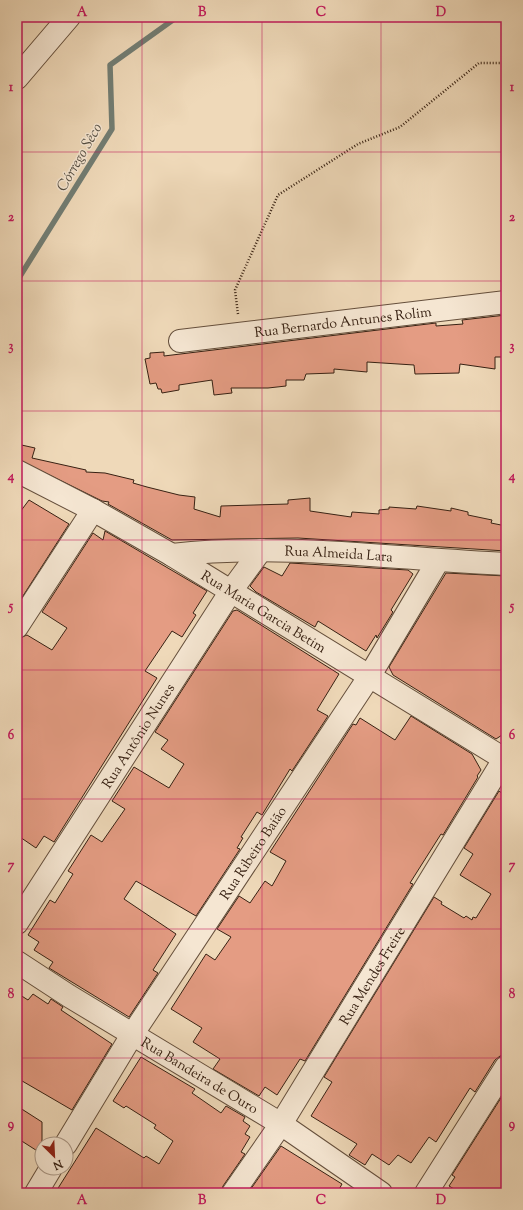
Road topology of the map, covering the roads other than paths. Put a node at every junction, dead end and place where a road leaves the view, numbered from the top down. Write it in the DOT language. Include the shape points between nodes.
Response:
graph roads {
  1 [pos="69,17"];
  2 [pos="17,78"];
  3 [pos="506,302"];
  4 [pos="180,341"];
  5 [pos="17,471"];
  6 [pos="93,510"];
  7 [pos="261,550"];
  8 [pos="172,555"];
  9 [pos="438,560"];
  10 [pos="506,564"];
  11 [pos="231,591"];
  12 [pos="17,627"];
  13 [pos="369,677"];
  14 [pos="505,758"];
  15 [pos="17,923"];
  16 [pos="17,962"];
  17 [pos="132,1035"];
  18 [pos="506,1067"];
  19 [pos="281,1124"];
  20 [pos="71,1136"];
  21 [pos="46,1176"];
  22 [pos="36,1193"];
  23 [pos="233,1193"];
  24 [pos="381,1193"];
  25 [pos="426,1193"];
  1 -- 2 [label="street"];
  3 -- 4 [label="street, Rua Bernardo Antunes Rolim"];
  5 -- 6 [label="street, Rua Maria Garcia Betim"];
  6 -- 8 [label="street, Rua Maria Garcia Betim"];
  6 -- 12 [label="street"];
  7 -- 8 [label="street, Rua Almeida Lara" via="224,550"];
  7 -- 9 [label="street, Rua Almeida Lara" via="333,552"];
  7 -- 11 [label="street, Rua Antônio Nunes"];
  8 -- 11 [label="street, Rua Maria Garcia Betim"];
  9 -- 10 [label="street, Rua Almeida Lara"];
  9 -- 13 [label="street, Rua Ribeiro Baião"];
  11 -- 13 [label="street, Rua Maria Garcia Betim"];
  11 -- 15 [label="street, Rua Antônio Nunes"];
  13 -- 14 [label="street, Rua Maria Garcia Betim"];
  13 -- 17 [label="street, Rua Ribeiro Baião"];
  14 -- 19 [label="street, Rua Mendes Freire"];
  16 -- 17 [label="street, Rua Bandeira de Ouro"];
  17 -- 19 [label="street, Rua Bandeira de Ouro"];
  17 -- 20 [label="street, Rua Ribeiro Baião"];
  18 -- 25 [label="street"];
  19 -- 23 [label="street, Rua Mendes Freire"];
  19 -- 24 [label="street, Rua Bandeira de Ouro"];
  21 -- 22 [label="street"];
}
